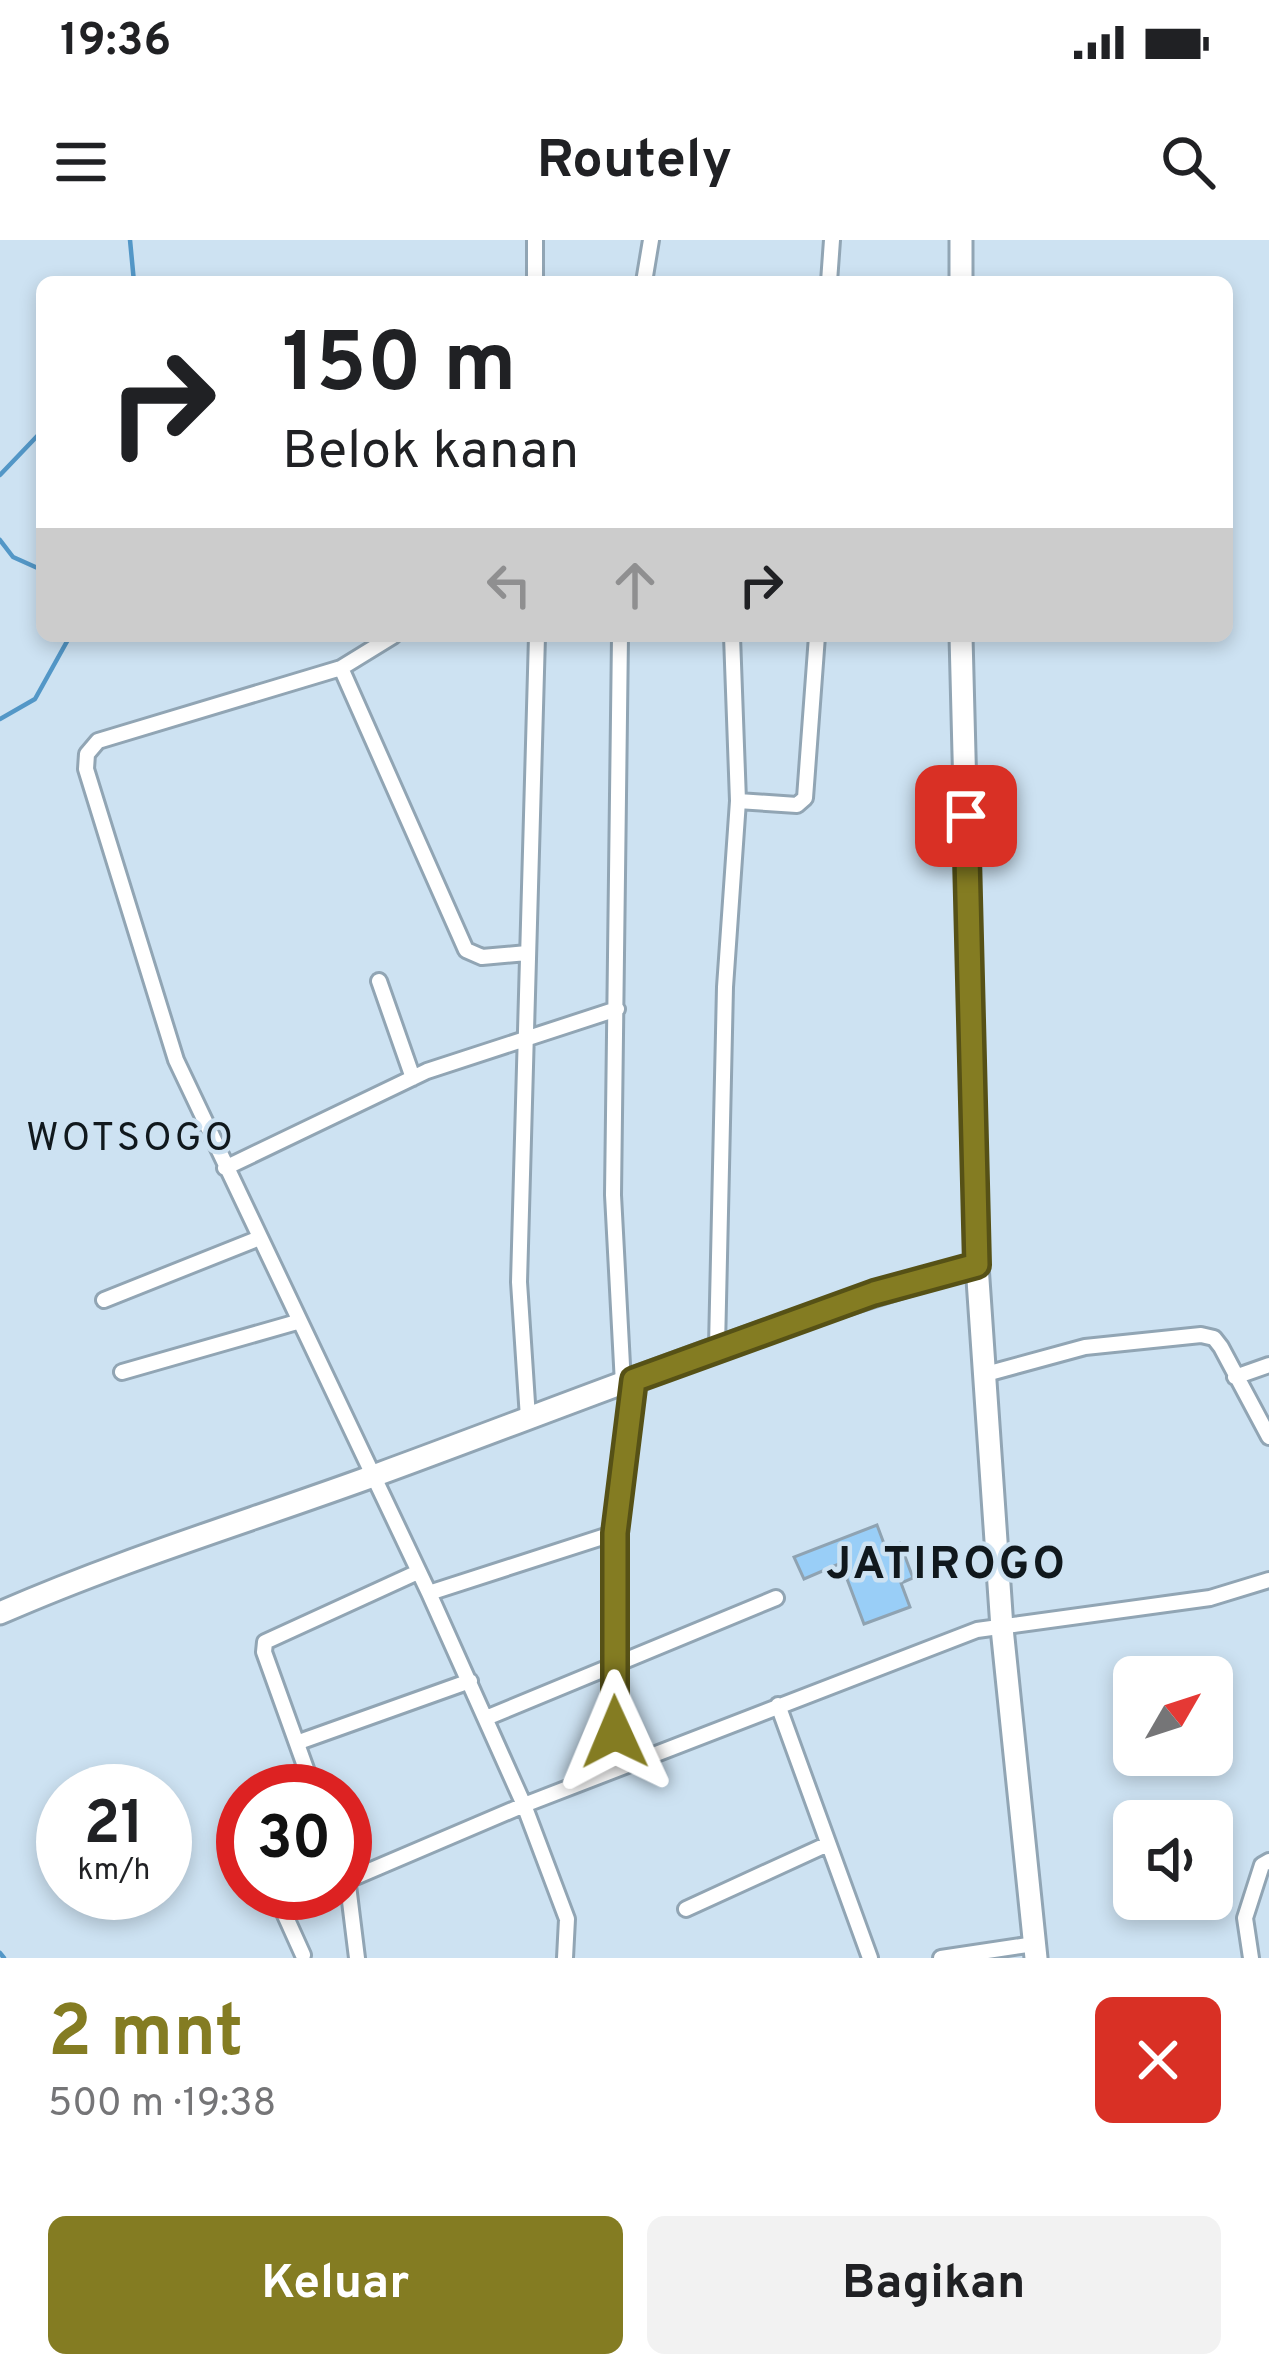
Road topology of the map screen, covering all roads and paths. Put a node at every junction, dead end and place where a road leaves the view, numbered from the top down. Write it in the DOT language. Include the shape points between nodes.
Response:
graph roads {
  1 [pos="535,240"];
  2 [pos="651,240"];
  3 [pos="832,240"];
  4 [pos="961,240"];
  5 [pos="535,276"];
  6 [pos="645,276"];
  7 [pos="829,276"];
  8 [pos="962,276"];
  9 [pos="383,642"];
  10 [pos="537,642"];
  11 [pos="620,642"];
  12 [pos="732,642"];
  13 [pos="817,642"];
  14 [pos="961,642"];
  15 [pos="341,668"];
  16 [pos="738,801"];
  17 [pos="527,953"];
  18 [pos="379,981"];
  19 [pos="617,1009"];
  20 [pos="525,1036"];
  21 [pos="413,1078"];
  22 [pos="225,1168"];
  23 [pos="257,1239"];
  24 [pos="977,1265"];
  25 [pos="104,1300"];
  26 [pos="297,1322"];
  27 [pos="717,1347"];
  28 [pos="1269,1365"];
  29 [pos="122,1372"];
  30 [pos="986,1374"];
  31 [pos="1235,1377"];
  32 [pos="628,1382"];
  33 [pos="528,1418"];
  34 [pos="1269,1438"];
  35 [pos="372,1477"];
  36 [pos="615,1533"];
  37 [pos="418,1572"];
  38 [pos="1269,1580"];
  39 [pos="429,1593"];
  40 [pos="776,1598"];
  41 [pos="0,1612"];
  42 [pos="1001,1628"];
  43 [pos="614,1663"];
  44 [pos="470,1681"];
  45 [pos="778,1706"];
  46 [pos="486,1718"];
  47 [pos="298,1742"];
  48 [pos="304,1764"];
  49 [pos="616,1767"];
  50 [pos="524,1805"];
  51 [pos="828,1844"];
  52 [pos="1269,1861"];
  53 [pos="372,1866"];
  54 [pos="686,1909"];
  55 [pos="287,1920"];
  56 [pos="352,1920"];
  57 [pos="1035,1951"];
  58 [pos="303,1955"];
  59 [pos="357,1958"];
  60 [pos="566,1958"];
  61 [pos="870,1958"];
  62 [pos="941,1958"];
  63 [pos="1251,1958"];
  1 -- 5 [label="street"];
  2 -- 6 [label="street"];
  3 -- 7 [label="street"];
  4 -- 8 [label="main road"];
  9 -- 15 [label="street"];
  10 -- 17 [label="street"];
  11 -- 19 [label="street"];
  12 -- 16 [label="street"];
  13 -- 16 [label="street" via="805,798 797,805"];
  14 -- 24 [label="main road"];
  15 -- 17 [label="street" via="466,950 482,957"];
  15 -- 22 [label="street" via="98,741 87,754 176,1060"];
  16 -- 27 [label="street"];
  17 -- 20 [label="street"];
  18 -- 21 [label="street"];
  19 -- 20 [label="street"];
  19 -- 32 [label="street" via="613,1195"];
  20 -- 21 [label="street"];
  20 -- 33 [label="street" via="519,1282"];
  21 -- 22 [label="street"];
  22 -- 23 [label="street"];
  23 -- 25 [label="street"];
  23 -- 26 [label="street"];
  24 -- 27 [label="main road"];
  24 -- 30 [label="main road"];
  26 -- 29 [label="street"];
  26 -- 35 [label="street"];
  27 -- 32 [label="main road"];
  28 -- 31 [label="street"];
  30 -- 31 [label="street" via="1085,1347 1201,1335 1222,1347"];
  30 -- 42 [label="main road"];
  31 -- 34 [label="street"];
  32 -- 33 [label="main road"];
  32 -- 36 [label="street"];
  33 -- 35 [label="main road"];
  35 -- 37 [label="street"];
  35 -- 41 [label="main road"];
  36 -- 39 [label="street"];
  36 -- 43 [label="street"];
  37 -- 39 [label="street"];
  37 -- 47 [label="street" via="265,1642"];
  38 -- 42 [label="street" via="1210,1598"];
  39 -- 44 [label="street"];
  40 -- 43 [label="street"];
  42 -- 45 [label="street" via="977,1630"];
  42 -- 57 [label="main road"];
  43 -- 46 [label="street"];
  43 -- 49 [label="street"];
  44 -- 46 [label="street"];
  44 -- 47 [label="street"];
  45 -- 49 [label="street"];
  45 -- 51 [label="street"];
  46 -- 50 [label="street"];
  47 -- 48 [label="street"];
  49 -- 50 [label="street"];
  50 -- 53 [label="street"];
  50 -- 60 [label="street" via="567,1919"];
  51 -- 54 [label="street"];
  51 -- 61 [label="street"];
  52 -- 63 [label="street" via="1245,1918"];
  55 -- 58 [label="street"];
  56 -- 59 [label="street"];
  57 -- 62 [label="street"];
}
